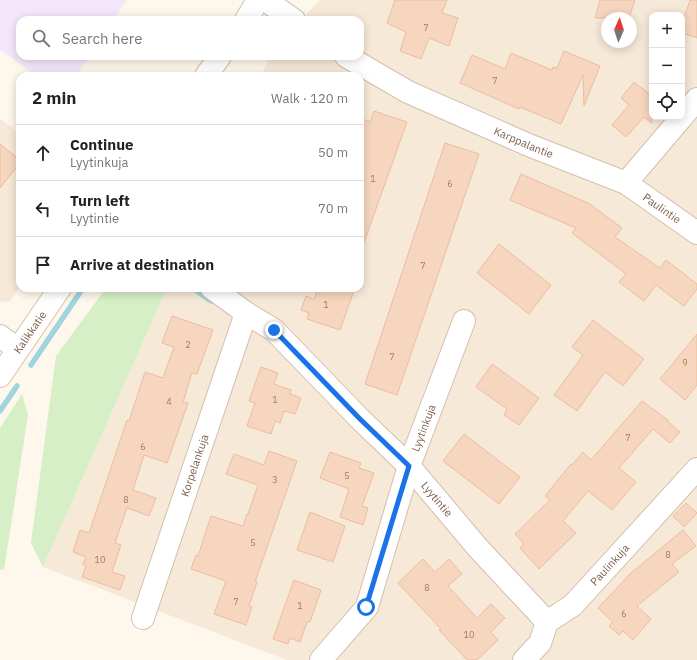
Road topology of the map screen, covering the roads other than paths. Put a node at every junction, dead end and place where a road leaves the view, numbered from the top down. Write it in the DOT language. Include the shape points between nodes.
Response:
graph roads {
  1 [pos="258,0"];
  2 [pos="265,0"];
  3 [pos="248,16"];
  4 [pos="288,16"];
  5 [pos="217,60"];
  6 [pos="353,60"];
  7 [pos="209,72"];
  8 [pos="697,99"];
  9 [pos="685,113"];
  10 [pos="679,120"];
  11 [pos="626,183"];
  12 [pos="697,233"];
  13 [pos="57,292"];
  14 [pos="217,292"];
  15 [pos="246,313"];
  16 [pos="464,320"];
  17 [pos="0,336"];
  18 [pos="17,349"];
  19 [pos="0,376"];
  20 [pos="409,466"];
  21 [pos="697,469"];
  22 [pos="143,618"];
  23 [pos="547,622"];
  24 [pos="321,660"];
  25 [pos="524,660"];
  1 -- 3 [label="street"];
  2 -- 4 [label="street"];
  5 -- 7 [label="street"];
  6 -- 11 [label="street, Karppalantie" via="408,92 525,144"];
  8 -- 9 [label="street"];
  10 -- 11 [label="street"];
  11 -- 12 [label="street, Paulintie"];
  13 -- 18 [label="street, Kalikkatie"];
  14 -- 15 [label="street, Lyytintie"];
  15 -- 20 [label="street, Lyytintie" via="274,330"];
  15 -- 22 [label="street, Korpelankuja"];
  16 -- 20 [label="street, Lyytinkuja"];
  17 -- 18 [label="street"];
  18 -- 19 [label="street, Kalikkatie"];
  20 -- 23 [label="street, Lyytintie" via="478,548"];
  20 -- 24 [label="street, Lyytinkuja" via="366,607"];
  21 -- 23 [label="street, Paulinkuja" via="573,605"];
  23 -- 25 [label="street" via="540,643"];
}
